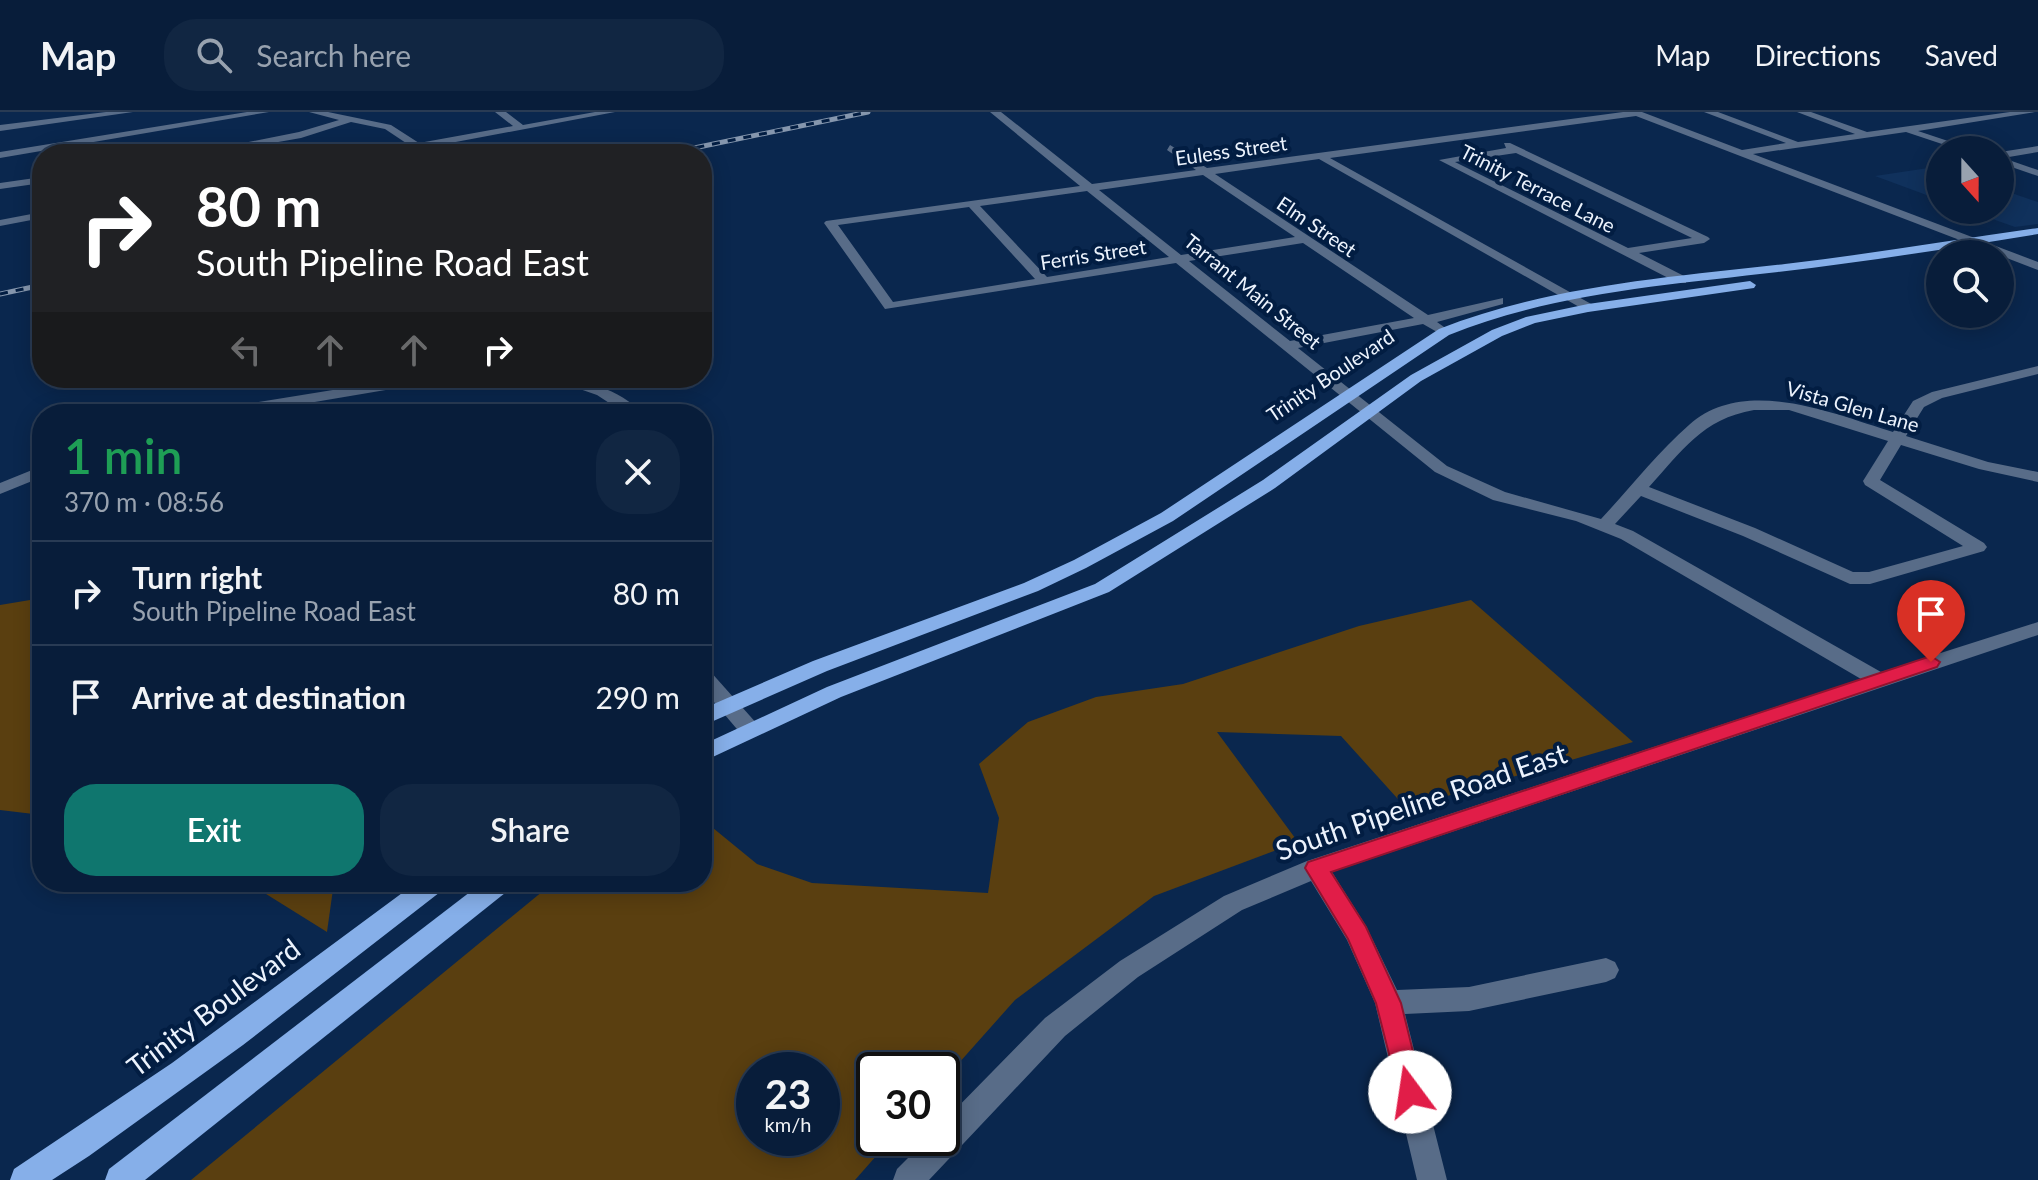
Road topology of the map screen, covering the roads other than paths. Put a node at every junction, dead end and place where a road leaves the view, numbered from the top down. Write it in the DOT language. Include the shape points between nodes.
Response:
graph roads {
  1 [pos="38,112"];
  2 [pos="128,112"];
  3 [pos="264,112"];
  4 [pos="314,112"];
  5 [pos="500,112"];
  6 [pos="526,112"];
  7 [pos="610,112"];
  8 [pos="995,112"];
  9 [pos="1635,112"];
  10 [pos="1709,112"];
  11 [pos="1802,112"];
  12 [pos="1933,112"];
  13 [pos="2022,112"];
  14 [pos="2030,112"];
  15 [pos="96,114"];
  16 [pos="2038,117"];
  17 [pos="351,119"];
  18 [pos="0,121"];
  19 [pos="1961,121"];
  20 [pos="368,122"];
  21 [pos="543,125"];
  22 [pos="0,128"];
  23 [pos="521,128"];
  24 [pos="1903,129"];
  25 [pos="1482,134"];
  26 [pos="1867,134"];
  27 [pos="301,135"];
  28 [pos="1926,136"];
  29 [pos="68,144"];
  30 [pos="250,144"];
  31 [pos="414,144"];
  32 [pos="429,144"];
  33 [pos="1797,144"];
  34 [pos="1170,148"];
  35 [pos="2038,149"];
  36 [pos="32,150"];
  37 [pos="1516,150"];
  38 [pos="1742,153"];
  39 [pos="2014,154"];
  40 [pos="0,155"];
  41 [pos="1320,156"];
  42 [pos="2014,163"];
  43 [pos="1205,171"];
  44 [pos="2038,173"];
  45 [pos="32,181"];
  46 [pos="0,186"];
  47 [pos="1090,188"];
  48 [pos="972,204"];
  49 [pos="32,217"];
  50 [pos="0,223"];
  51 [pos="2038,231"];
  52 [pos="1303,239"];
  53 [pos="1956,240"];
  54 [pos="2005,240"];
  55 [pos="2038,245"];
  56 [pos="2014,249"];
  57 [pos="1626,252"];
  58 [pos="1926,253"];
  59 [pos="2014,257"];
  60 [pos="1180,260"];
  61 [pos="1926,262"];
  62 [pos="2038,266"];
  63 [pos="1682,280"];
  64 [pos="1044,281"];
  65 [pos="1566,297"];
  66 [pos="1498,301"];
  67 [pos="890,306"];
  68 [pos="1588,308"];
  69 [pos="1422,319"];
  70 [pos="1444,332"];
  71 [pos="1285,346"];
  72 [pos="2038,370"];
  73 [pos="373,388"];
  74 [pos="589,388"];
  75 [pos="1349,396"];
  76 [pos="276,404"];
  77 [pos="621,404"];
  78 [pos="1369,413"];
  79 [pos="1897,439"];
  80 [pos="32,475"];
  81 [pos="2038,477"];
  82 [pos="0,489"];
  83 [pos="1640,490"];
  84 [pos="1605,525"];
  85 [pos="2038,628"];
  86 [pos="1877,679"];
  87 [pos="712,687"];
  88 [pos="727,706"];
  89 [pos="712,713"];
  90 [pos="750,730"];
  91 [pos="712,749"];
  92 [pos="1316,868"];
  93 [pos="422,892"];
  94 [pos="488,892"];
  95 [pos="1606,970"];
  96 [pos="1389,1003"];
  97 [pos="39,1176"];
  98 [pos="120,1180"];
  99 [pos="908,1180"];
  100 [pos="1432,1180"];
  1 -- 18 [label="street"];
  2 -- 15 [label="street"];
  3 -- 29 [label="street"];
  4 -- 17 [label="street"];
  5 -- 23 [label="street"];
  6 -- 21 [label="street"];
  7 -- 21 [label="street"];
  8 -- 47 [label="street, Tarrant Main Street"];
  9 -- 25 [label="street, Euless Street"];
  9 -- 38 [label="street"];
  10 -- 33 [label="street"];
  11 -- 26 [label="street"];
  12 -- 19 [label="street"];
  13 -- 14 [label="street"];
  13 -- 16 [label="street"];
  13 -- 19 [label="street"];
  15 -- 22 [label="street"];
  17 -- 20 [label="street"];
  17 -- 27 [label="street"];
  19 -- 24 [label="street"];
  20 -- 27 [label="street"];
  20 -- 31 [label="street"];
  21 -- 23 [label="street"];
  23 -- 32 [label="street"];
  24 -- 26 [label="street"];
  24 -- 28 [label="street"];
  25 -- 37 [label="street"];
  25 -- 41 [label="street, Euless Street"];
  26 -- 33 [label="street"];
  27 -- 30 [label="street"];
  33 -- 38 [label="street"];
  34 -- 43 [label="street, Elm Street"];
  35 -- 39 [label="street"];
  36 -- 40 [label="street"];
  37 -- 57 [label="street, Trinity Terrace Lane" via="1444,160"];
  37 -- 57 [label="street" via="1704,239"];
  38 -- 53 [label="street"];
  41 -- 43 [label="street, Euless Street"];
  41 -- 65 [label="street"];
  42 -- 44 [label="street"];
  43 -- 47 [label="street, Euless Street"];
  43 -- 52 [label="street, Elm Street"];
  45 -- 46 [label="street"];
  47 -- 48 [label="street, Euless Street"];
  47 -- 60 [label="street, Tarrant Main Street"];
  48 -- 64 [label="street"];
  48 -- 67 [label="street, Euless Street" via="830,223"];
  49 -- 50 [label="street"];
  51 -- 54 [label="main road, Trinity Boulevard"];
  52 -- 60 [label="street, Ferris Street"];
  52 -- 69 [label="street, Elm Street"];
  55 -- 56 [label="main road, Trinity Boulevard"];
  57 -- 63 [label="street, Trinity Terrace Lane"];
  58 -- 63 [label="main road, Trinity Boulevard"];
  59 -- 62 [label="street"];
  60 -- 64 [label="street, Ferris Street"];
  60 -- 71 [label="street, Tarrant Main Street"];
  61 -- 68 [label="main road"];
  63 -- 65 [label="main road, Trinity Boulevard"];
  64 -- 67 [label="street, Ferris Street"];
  65 -- 68 [label="street"];
  65 -- 70 [label="main road, Trinity Boulevard"];
  66 -- 69 [label="street"];
  68 -- 78 [label="main road" via="1497,333 1416,378"];
  69 -- 70 [label="street, Elm Street"];
  69 -- 71 [label="street"];
  70 -- 75 [label="main road, Trinity Boulevard"];
  71 -- 75 [label="street, Tarrant Main Street"];
  72 -- 79 [label="street" via="1918,404"];
  73 -- 76 [label="street"];
  74 -- 77 [label="street"];
  75 -- 78 [label="street, Tarrant Main Street"];
  75 -- 88 [label="main road, Trinity Boulevard" via="1167,517 1080,564"];
  78 -- 84 [label="street, Tarrant Main Street" via="1441,469 1480,490"];
  78 -- 90 [label="main road" via="1269,484 1102,588"];
  79 -- 81 [label="street, Vista Glen Lane"];
  79 -- 83 [label="street, Vista Glen Lane" via="1791,406 1753,405 1714,415 1696,426"];
  79 -- 83 [label="street" via="1871,481 1978,547 1870,578 1850,578"];
  80 -- 82 [label="street"];
  83 -- 84 [label="street, Vista Glen Lane"];
  84 -- 86 [label="street, Tarrant Main Street"];
  85 -- 86 [label="street, South Pipeline Road East"];
  86 -- 92 [label="street, South Pipeline Road East"];
  87 -- 88 [label="street"];
  88 -- 89 [label="main road, Trinity Boulevard"];
  88 -- 90 [label="street"];
  90 -- 91 [label="main road"];
  92 -- 96 [label="street" via="1357,934"];
  92 -- 99 [label="street, South Pipeline Road East" via="1233,903 1129,969 1055,1027"];
  93 -- 97 [label="main road, Trinity Boulevard" via="223,1045"];
  94 -- 98 [label="main road"];
  95 -- 96 [label="street" via="1469,999"];
  96 -- 100 [label="street"];
}
